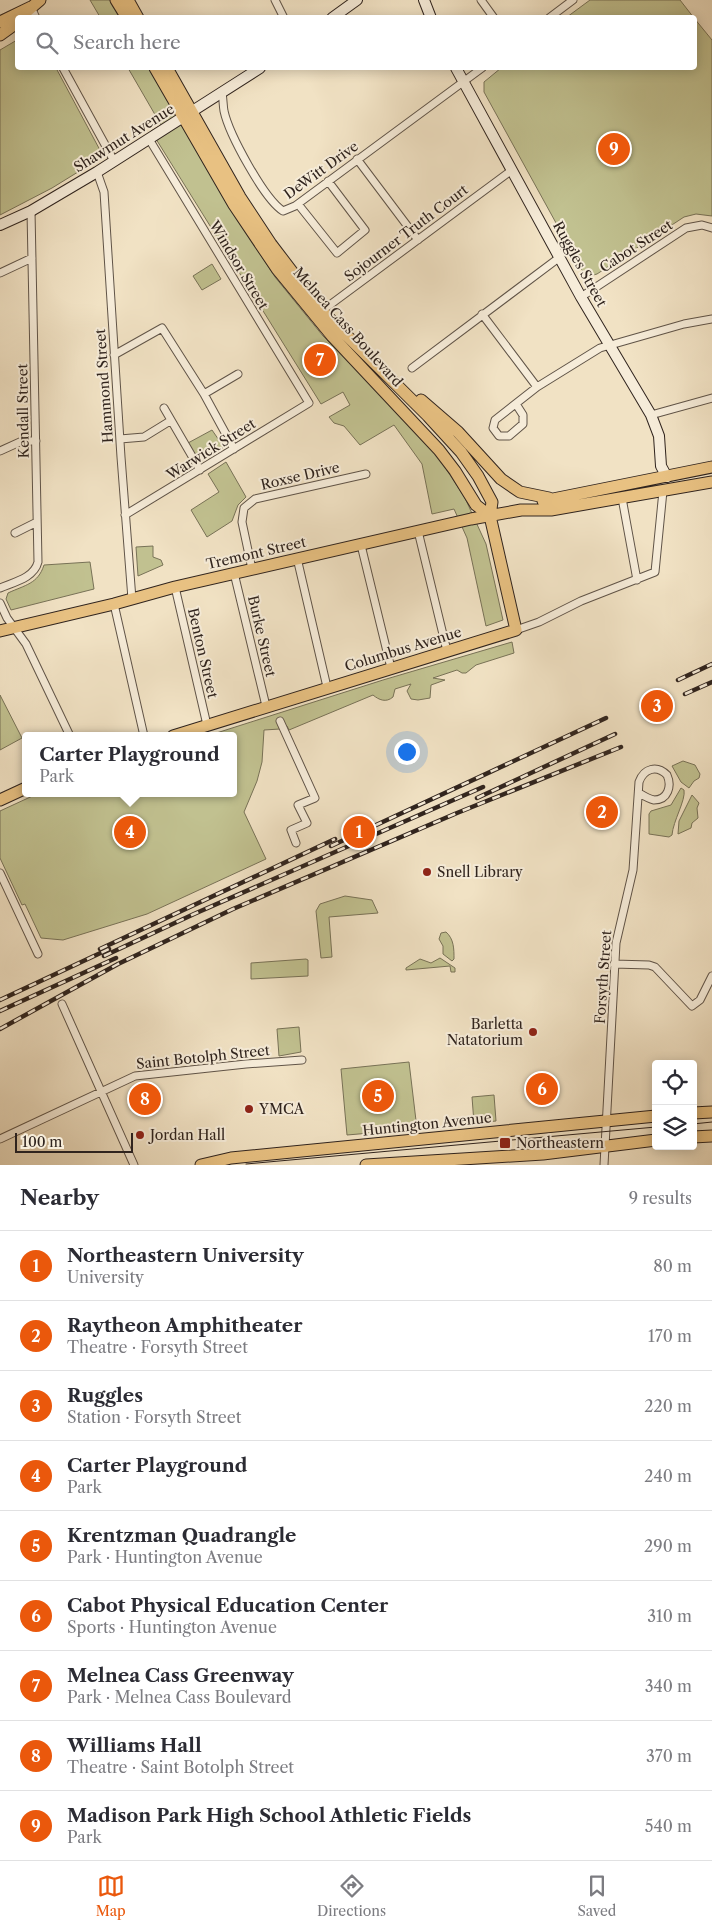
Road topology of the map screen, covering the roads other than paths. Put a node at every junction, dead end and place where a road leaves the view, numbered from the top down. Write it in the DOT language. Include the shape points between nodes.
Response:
graph roads {
  1 [pos="116,0"];
  2 [pos="128,0"];
  3 [pos="275,0"];
  4 [pos="356,0"];
  5 [pos="424,0"];
  6 [pos="481,0"];
  7 [pos="572,0"];
  8 [pos="36,8"];
  9 [pos="18,15"];
  10 [pos="124,15"];
  11 [pos="136,15"];
  12 [pos="282,15"];
  13 [pos="336,15"];
  14 [pos="430,15"];
  15 [pos="492,15"];
  16 [pos="553,15"];
  17 [pos="15,16"];
  18 [pos="0,22"];
  19 [pos="15,24"];
  20 [pos="0,35"];
  21 [pos="64,70"];
  22 [pos="156,70"];
  23 [pos="168,70"];
  24 [pos="257,70"];
  25 [pos="457,70"];
  26 [pos="479,70"];
  27 [pos="463,82"];
  28 [pos="222,92"];
  29 [pos="188,114"];
  30 [pos="149,139"];
  31 [pos="357,159"];
  32 [pos="114,161"];
  33 [pos="512,170"];
  34 [pos="97,172"];
  35 [pos="328,181"];
  36 [pos="298,204"];
  37 [pos="31,211"];
  38 [pos="0,225"];
  39 [pos="710,227"];
  40 [pos="418,240"];
  41 [pos="560,257"];
  42 [pos="32,258"];
  43 [pos="0,273"];
  44 [pos="581,296"];
  45 [pos="318,314"];
  46 [pos="482,314"];
  47 [pos="712,319"];
  48 [pos="609,345"];
  49 [pos="114,355"];
  50 [pos="367,356"];
  51 [pos="412,368"];
  52 [pos="238,374"];
  53 [pos="537,387"];
  54 [pos="204,394"];
  55 [pos="712,398"];
  56 [pos="309,403"];
  57 [pos="516,404"];
  58 [pos="164,408"];
  59 [pos="651,415"];
  60 [pos="170,421"];
  61 [pos="120,439"];
  62 [pos="36,441"];
  63 [pos="234,449"];
  64 [pos="0,451"];
  65 [pos="712,467"];
  66 [pos="200,470"];
  67 [pos="366,474"];
  68 [pos="667,477"];
  69 [pos="712,482"];
  70 [pos="663,491"];
  71 [pos="550,498"];
  72 [pos="622,498"];
  73 [pos="521,510"];
  74 [pos="126,515"];
  75 [pos="490,516"];
  76 [pos="38,522"];
  77 [pos="418,532"];
  78 [pos="15,533"];
  79 [pos="361,545"];
  80 [pos="297,558"];
  81 [pos="252,569"];
  82 [pos="234,573"];
  83 [pos="637,580"];
  84 [pos="175,587"];
  85 [pos="0,588"];
  86 [pos="132,599"];
  87 [pos="0,603"];
  88 [pos="114,604"];
  89 [pos="15,628"];
  90 [pos="516,630"];
  91 [pos="0,631"];
  92 [pos="447,650"];
  93 [pos="391,668"];
  94 [pos="328,687"];
  95 [pos="266,706"];
  96 [pos="280,721"];
  97 [pos="207,725"];
  98 [pos="68,732"];
  99 [pos="143,732"];
  100 [pos="185,732"];
  101 [pos="22,790"];
  102 [pos="639,793"];
  103 [pos="0,800"];
  104 [pos="296,844"];
  105 [pos="0,873"];
  106 [pos="38,954"];
  107 [pos="614,964"];
  108 [pos="712,976"];
  109 [pos="62,1004"];
  110 [pos="302,1060"];
  111 [pos="101,1092"];
  112 [pos="712,1112"];
  113 [pos="697,1113"];
  114 [pos="652,1116"];
  115 [pos="606,1120"];
  116 [pos="712,1136"];
  117 [pos="697,1137"];
  118 [pos="0,1139"];
  119 [pos="652,1140"];
  120 [pos="605,1146"];
  121 [pos="417,1163"];
  122 [pos="134,1165"];
  123 [pos="201,1165"];
  124 [pos="366,1165"];
  125 [pos="604,1165"];
  1 -- 10 [label="main road"];
  2 -- 11 [label="main road"];
  3 -- 12 [label="street"];
  4 -- 13 [label="main road"];
  5 -- 14 [label="main road"];
  6 -- 15 [label="street"];
  7 -- 16 [label="street"];
  8 -- 9 [label="main road"];
  17 -- 18 [label="main road"];
  19 -- 20 [label="main road"];
  21 -- 32 [label="street"];
  22 -- 29 [label="main road, Melnea Cass Boulevard"];
  23 -- 29 [label="main road, Melnea Cass Boulevard"];
  24 -- 28 [label="main road, Shawmut Avenue"];
  25 -- 27 [label="main road, Ruggles Street"];
  26 -- 27 [label="street, DeWitt Drive"];
  27 -- 31 [label="street, DeWitt Drive"];
  27 -- 33 [label="main road, Ruggles Street"];
  28 -- 29 [label="main road, Shawmut Avenue"];
  28 -- 36 [label="street, DeWitt Drive" via="228,122 260,184 283,211"];
  29 -- 30 [label="main road, Shawmut Avenue"];
  29 -- 45 [label="main road, Melnea Cass Boulevard"];
  30 -- 32 [label="main road, Shawmut Avenue"];
  30 -- 56 [label="street, Windsor Street"];
  31 -- 35 [label="street, DeWitt Drive"];
  31 -- 40 [label="street"];
  32 -- 34 [label="main road, Shawmut Avenue"];
  33 -- 40 [label="street, Sojourner Truth Court"];
  33 -- 41 [label="main road, Ruggles Street"];
  34 -- 37 [label="main road, Shawmut Avenue"];
  34 -- 49 [label="street, Hammond Street" via="104,192"];
  35 -- 36 [label="street, DeWitt Drive"];
  35 -- 36 [label="street, Sojourner Truth Court" via="365,230 336,253"];
  37 -- 38 [label="main road, Shawmut Avenue"];
  37 -- 42 [label="street, Kendall Street"];
  39 -- 44 [label="street, Cabot Street" via="697,225 686,228"];
  40 -- 45 [label="street, Sojourner Truth Court"];
  41 -- 44 [label="main road, Ruggles Street"];
  41 -- 46 [label="street"];
  42 -- 43 [label="street"];
  42 -- 62 [label="street, Kendall Street"];
  44 -- 48 [label="main road, Ruggles Street"];
  45 -- 50 [label="main road, Melnea Cass Boulevard"];
  45 -- 75 [label="main road, Melnea Cass Boulevard" via="439,450 456,470 476,505"];
  46 -- 51 [label="street"];
  46 -- 53 [label="street"];
  47 -- 48 [label="street"];
  48 -- 53 [label="street"];
  48 -- 59 [label="main road, Ruggles Street"];
  49 -- 54 [label="street" via="162,328"];
  49 -- 61 [label="street, Hammond Street"];
  50 -- 71 [label="main road" via="382,365 445,420 502,479 520,492"];
  50 -- 75 [label="main road, Melnea Cass Boulevard" via="461,452 492,502"];
  52 -- 54 [label="street"];
  53 -- 57 [label="street"];
  54 -- 63 [label="street"];
  55 -- 59 [label="street"];
  56 -- 63 [label="street, Warwick Street"];
  57 -- 57 [label="street" via="493,423 499,436 508,436 524,424"];
  58 -- 60 [label="street"];
  59 -- 68 [label="main road, Ruggles Street" via="659,436 660,466"];
  60 -- 61 [label="street" via="144,437"];
  60 -- 66 [label="street"];
  61 -- 74 [label="street, Hammond Street"];
  62 -- 64 [label="street" via="22,441"];
  62 -- 76 [label="street, Kendall Street"];
  63 -- 66 [label="street, Warwick Street"];
  65 -- 68 [label="main road, Tremont Street"];
  66 -- 74 [label="street, Warwick Street"];
  67 -- 81 [label="street, Roxse Drive" via="254,499 244,508 242,522"];
  68 -- 71 [label="main road, Tremont Street"];
  69 -- 70 [label="main road, Tremont Street"];
  70 -- 72 [label="main road, Tremont Street"];
  70 -- 83 [label="street, Columbus Avenue" via="656,572"];
  71 -- 73 [label="main road, Tremont Street"];
  72 -- 73 [label="main road, Tremont Street" via="551,510"];
  72 -- 83 [label="street"];
  73 -- 75 [label="main road, Tremont Street"];
  74 -- 86 [label="street, Hammond Street"];
  75 -- 77 [label="main road, Tremont Street"];
  75 -- 90 [label="main road, Melnea Cass Boulevard"];
  76 -- 78 [label="street"];
  76 -- 85 [label="street, Kendall Street" via="38,562 34,571"];
  77 -- 79 [label="main road, Tremont Street"];
  77 -- 92 [label="street"];
  79 -- 80 [label="main road, Tremont Street"];
  79 -- 93 [label="street"];
  80 -- 81 [label="main road, Tremont Street"];
  80 -- 94 [label="street"];
  81 -- 82 [label="main road, Tremont Street"];
  82 -- 84 [label="main road, Tremont Street"];
  82 -- 95 [label="street, Burke Street"];
  83 -- 90 [label="street, Columbus Avenue"];
  84 -- 86 [label="main road, Tremont Street"];
  84 -- 97 [label="street, Benton Street"];
  86 -- 88 [label="main road, Tremont Street"];
  87 -- 89 [label="street"];
  88 -- 89 [label="main road, Tremont Street"];
  88 -- 99 [label="street"];
  89 -- 91 [label="main road, Tremont Street"];
  89 -- 98 [label="street" via="26,644"];
  90 -- 92 [label="main road, Columbus Avenue"];
  92 -- 93 [label="main road, Columbus Avenue"];
  93 -- 94 [label="main road, Columbus Avenue"];
  94 -- 95 [label="main road, Columbus Avenue"];
  95 -- 97 [label="main road, Columbus Avenue"];
  96 -- 104 [label="street" via="315,798 298,805 307,823 291,830"];
  97 -- 100 [label="main road, Columbus Avenue"];
  101 -- 103 [label="main road"];
  102 -- 102 [label="street, Forsyth Street" via="652,799 661,798 670,787 667,775 656,769 645,772 640,778"];
  102 -- 107 [label="street, Forsyth Street" via="633,870 619,924"];
  105 -- 106 [label="street"];
  107 -- 108 [label="street" via="655,967 692,1006 700,1000"];
  107 -- 115 [label="street, Forsyth Street"];
  109 -- 111 [label="street"];
  110 -- 111 [label="street, Saint Botolph Street" via="135,1076"];
  111 -- 118 [label="street, Saint Botolph Street"];
  111 -- 122 [label="street"];
  112 -- 113 [label="main road"];
  114 -- 115 [label="main road, Huntington Avenue"];
  115 -- 120 [label="street, Forsyth Street"];
  115 -- 123 [label="main road, Huntington Avenue" via="231,1158"];
  116 -- 117 [label="main road"];
  119 -- 120 [label="main road"];
  120 -- 121 [label="main road"];
  120 -- 125 [label="street, Forsyth Street"];
  121 -- 124 [label="main road"];
}
